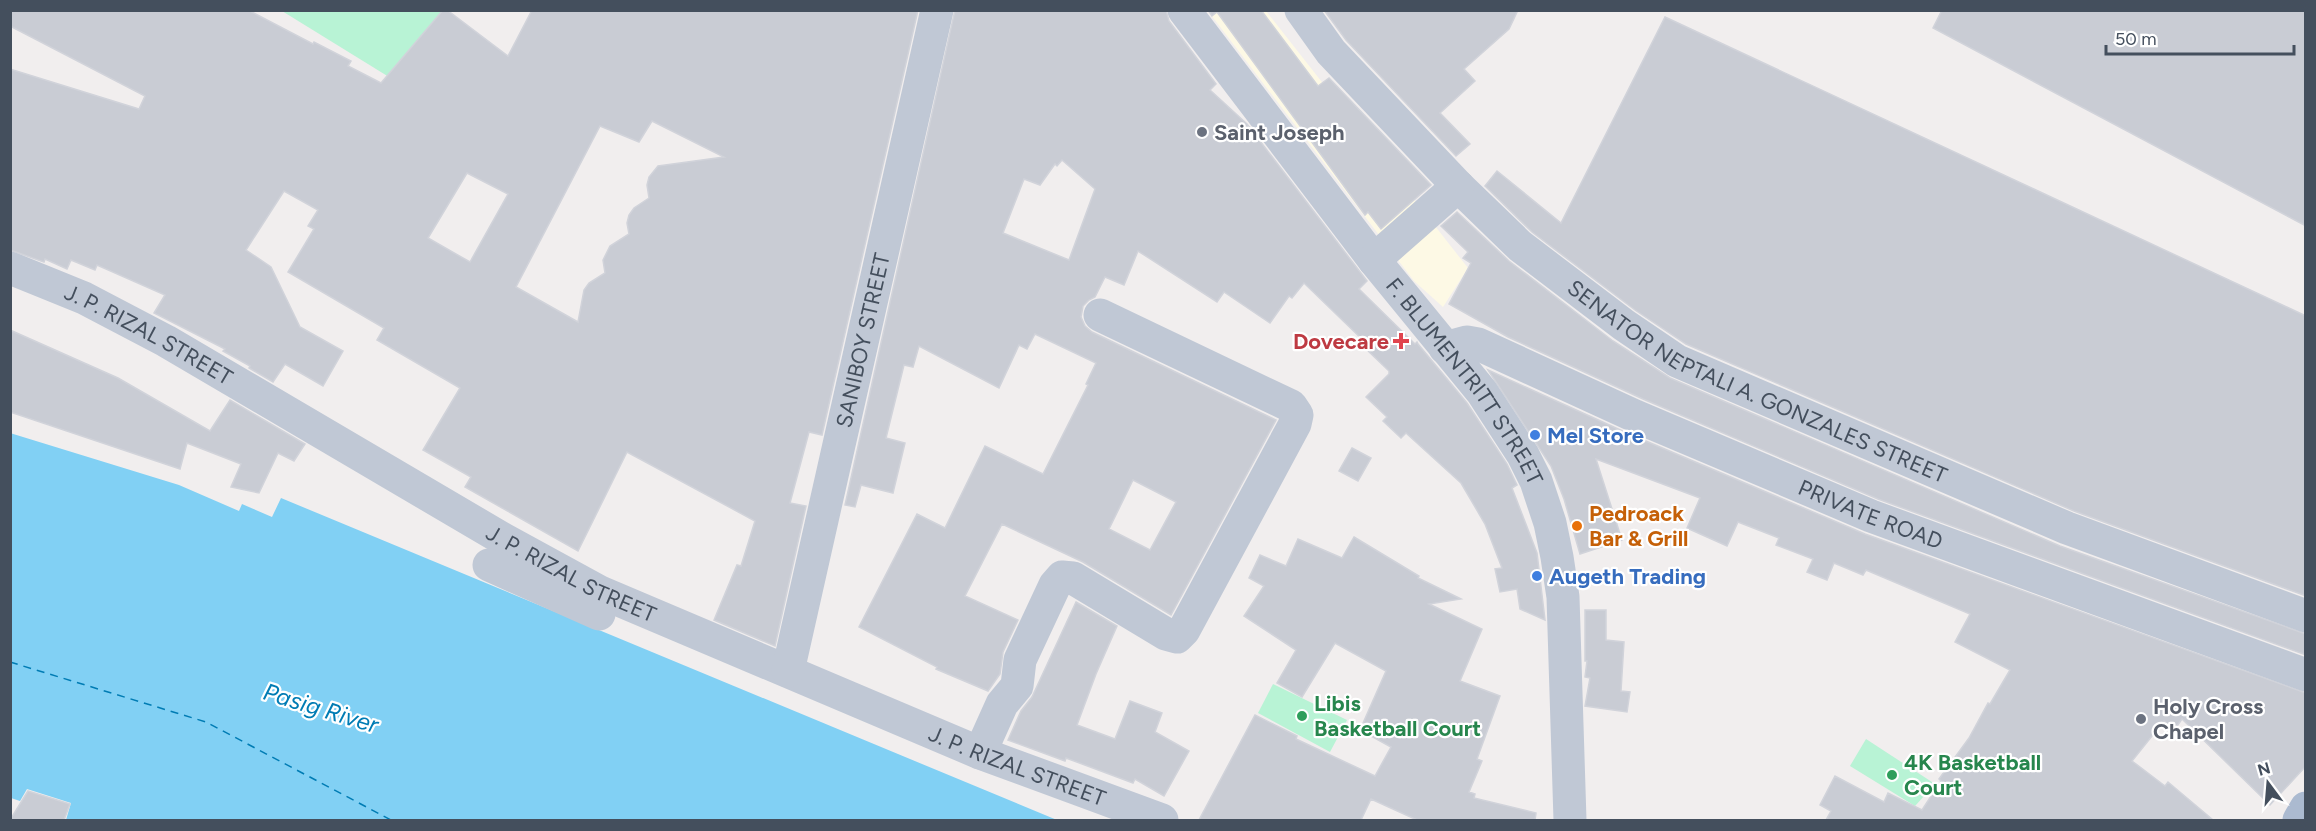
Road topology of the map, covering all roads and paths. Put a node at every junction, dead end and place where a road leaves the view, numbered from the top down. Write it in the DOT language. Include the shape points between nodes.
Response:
graph roads {
  1 [pos="937,10"];
  2 [pos="1184,10"];
  3 [pos="1301,10"];
  4 [pos="1458,186"];
  5 [pos="1374,260"];
  6 [pos="10,268"];
  7 [pos="1100,315"];
  8 [pos="1445,348"];
  9 [pos="489,565"];
  10 [pos="2306,616"];
  11 [pos="788,671"];
  12 [pos="2306,675"];
  13 [pos="980,753"];
  14 [pos="2306,808"];
  15 [pos="1122,820"];
  16 [pos="1162,820"];
  17 [pos="1570,820"];
  18 [pos="2299,820"];
  1 -- 11 [label="street, SANIBOY STREET"];
  2 -- 5 [label="street, F. BLUMENTRITT STREET"];
  3 -- 4 [label="street, SENATOR NEPTALI A. GONZALES STREET" via="1330,52"];
  4 -- 5 [label="street"];
  4 -- 10 [label="street, SENATOR NEPTALI A. GONZALES STREET" via="1520,246 1677,361 2067,528"];
  5 -- 8 [label="street, F. BLUMENTRITT STREET"];
  6 -- 11 [label="street, J. P. RIZAL STREET" via="84,298 166,341 600,592"];
  7 -- 13 [label="street" via="1291,406 1297,415 1295,424 1177,637 1073,578 1062,577 1020,660 1017,686 1002,704"];
  8 -- 12 [label="street, PRIVATE ROAD" via="1467,342 1478,344 1870,516"];
  8 -- 17 [label="street, F. BLUMENTRITT STREET" via="1482,392 1523,455 1550,523 1563,597"];
  9 -- 15 [label="street" via="654,639 957,760"];
  11 -- 13 [label="street, J. P. RIZAL STREET"];
  13 -- 16 [label="street, J. P. RIZAL STREET"];
  14 -- 18 [label="main road"];
}
